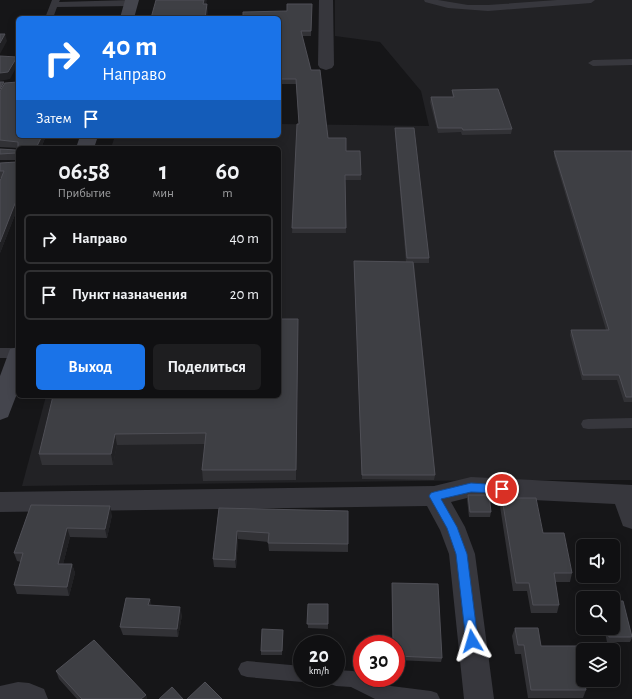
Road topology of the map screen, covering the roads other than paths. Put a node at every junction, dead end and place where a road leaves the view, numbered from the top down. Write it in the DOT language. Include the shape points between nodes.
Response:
graph roads {
  1 [pos="326,0"];
  2 [pos="428,0"];
  3 [pos="586,0"];
  4 [pos="591,0"];
  5 [pos="55,2"];
  6 [pos="132,2"];
  7 [pos="50,16"];
  8 [pos="127,16"];
  9 [pos="632,62"];
  10 [pos="593,63"];
  11 [pos="326,65"];
  12 [pos="0,353"];
  13 [pos="16,354"];
  14 [pos="16,360"];
  15 [pos="0,411"];
  16 [pos="632,423"];
  17 [pos="588,424"];
  18 [pos="629,494"];
  19 [pos="434,496"];
  20 [pos="0,502"];
  21 [pos="632,518"];
  22 [pos="248,669"];
  23 [pos="293,673"];
  24 [pos="345,679"];
  25 [pos="3,699"];
  26 [pos="33,699"];
  27 [pos="431,699"];
  28 [pos="479,699"];
  1 -- 11 [label="street"];
  2 -- 3 [label="lane" via="446,6 491,9"];
  3 -- 4 [label="lane"];
  5 -- 6 [label="lane"];
  5 -- 7 [label="lane"];
  6 -- 8 [label="main road"];
  9 -- 10 [label="lane"];
  12 -- 13 [label="lane"];
  14 -- 15 [label="main road"];
  16 -- 17 [label="lane"];
  18 -- 19 [label="street" via="471,487"];
  18 -- 21 [label="street"];
  19 -- 20 [label="street"];
  19 -- 28 [label="street" via="452,527 462,554"];
  22 -- 23 [label="lane"];
  24 -- 27 [label="lane" via="353,679 381,693"];
  25 -- 26 [label="street" via="18,696"];
}
